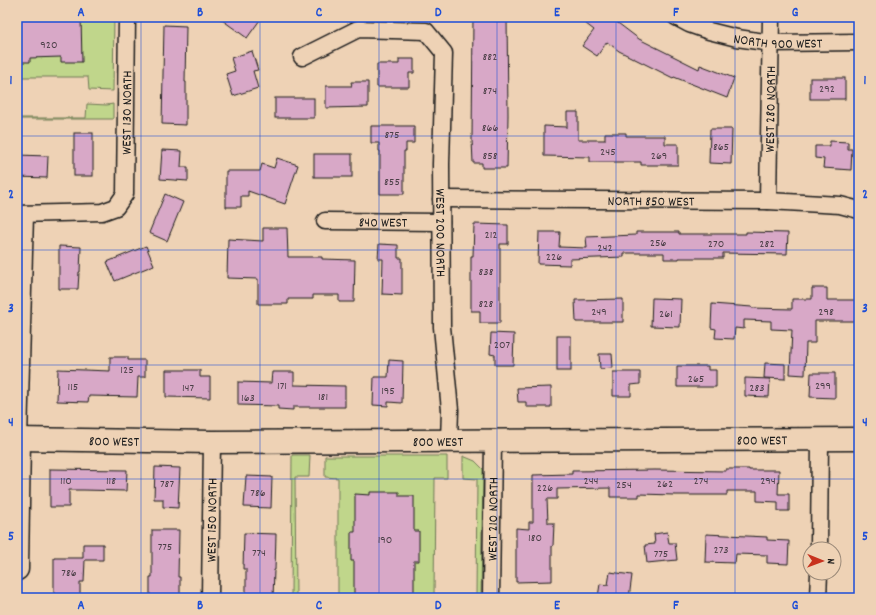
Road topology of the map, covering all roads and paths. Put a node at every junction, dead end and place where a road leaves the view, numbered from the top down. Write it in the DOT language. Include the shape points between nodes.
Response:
graph roads {
  1 [pos="127,17"];
  2 [pos="676,17"];
  3 [pos="771,17"];
  4 [pos="358,23"];
  5 [pos="771,42"];
  6 [pos="859,42"];
  7 [pos="302,57"];
  8 [pos="441,199"];
  9 [pos="768,201"];
  10 [pos="859,210"];
  11 [pos="21,214"];
  12 [pos="325,221"];
  13 [pos="441,222"];
  14 [pos="18,439"];
  15 [pos="820,439"];
  16 [pos="859,439"];
  17 [pos="449,441"];
  18 [pos="493,441"];
  19 [pos="212,442"];
  20 [pos="819,541"];
  21 [pos="17,569"];
  22 [pos="819,581"];
  23 [pos="210,598"];
  24 [pos="491,598"];
  25 [pos="818,598"];
  1 -- 11 [label="street, WEST 130 NORTH" via="125,194 116,207 102,212"];
  2 -- 5 [label="street, NORTH 900 WEST" via="708,31"];
  3 -- 5 [label="street, WEST 280 NORTH"];
  4 -- 7 [label="street"];
  4 -- 8 [label="street, WEST 200 NORTH" via="426,31 444,53"];
  5 -- 6 [label="street, NORTH 900 WEST"];
  5 -- 9 [label="street, WEST 280 NORTH"];
  8 -- 9 [label="street, NORTH 850 WEST"];
  8 -- 13 [label="street, WEST 200 NORTH"];
  9 -- 10 [label="street, NORTH 850 WEST" via="840,205"];
  11 -- 14 [label="street"];
  12 -- 13 [label="street, 840 WEST"];
  13 -- 17 [label="street, WEST 200 NORTH" via="442,328 450,410"];
  14 -- 19 [label="street, 800 WEST"];
  14 -- 21 [label="street"];
  15 -- 16 [label="street, 800 WEST"];
  15 -- 18 [label="street, 800 WEST"];
  15 -- 20 [label="street"];
  17 -- 18 [label="street, 800 WEST"];
  17 -- 19 [label="street, 800 WEST"];
  18 -- 24 [label="street, WEST 210 NORTH"];
  19 -- 23 [label="street, WEST 150 NORTH"];
  22 -- 25 [label="street"];
}
